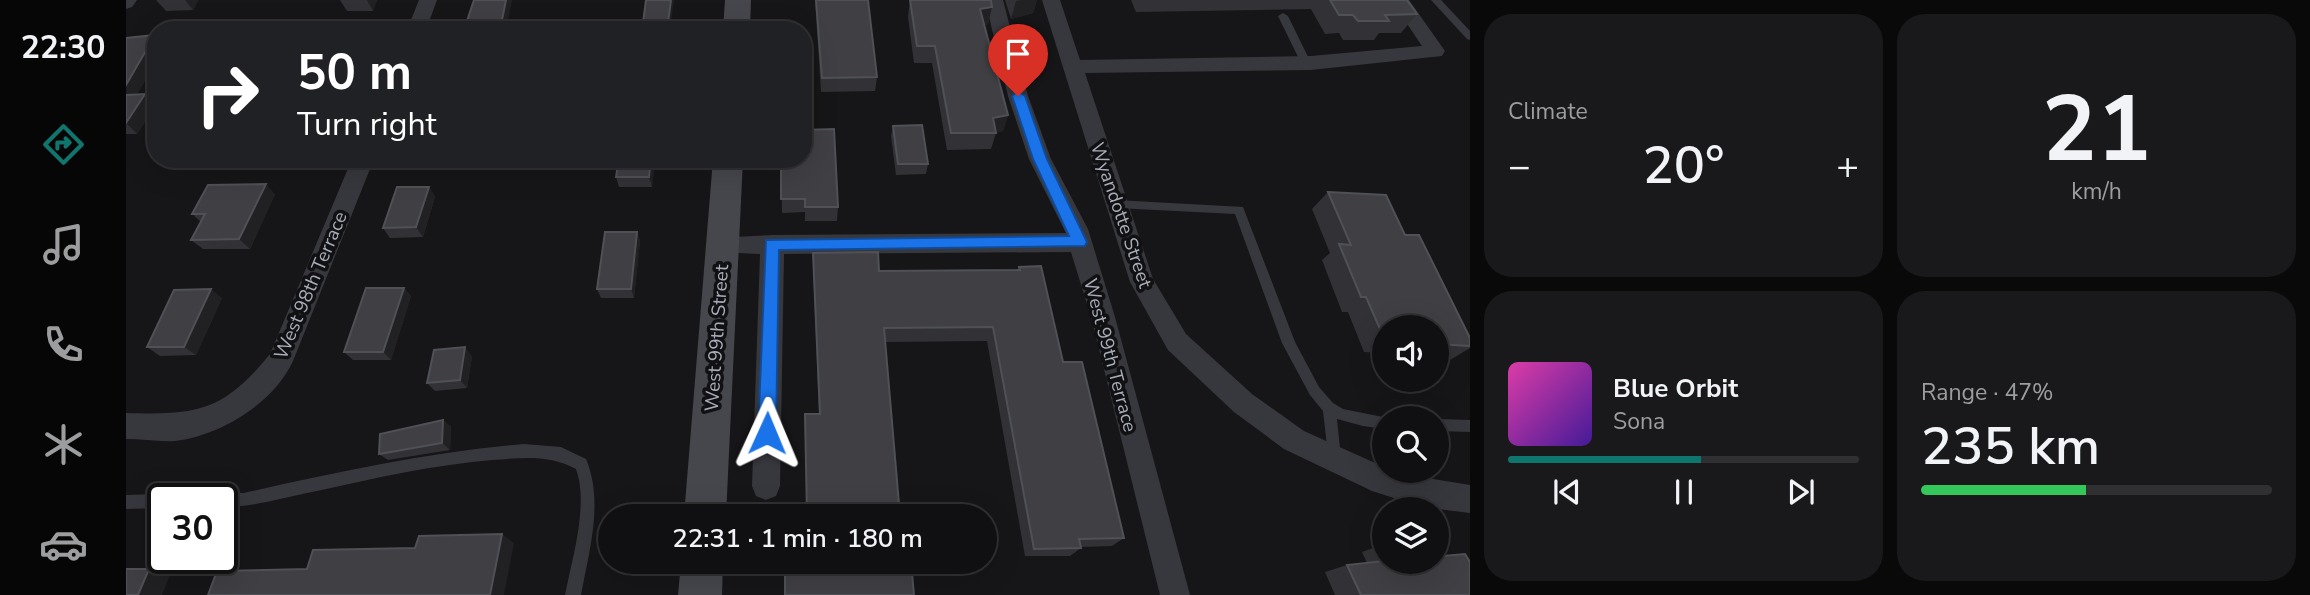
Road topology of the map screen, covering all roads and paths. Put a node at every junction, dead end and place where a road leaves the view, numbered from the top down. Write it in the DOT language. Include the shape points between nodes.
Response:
graph roads {
  1 [pos="428,0"];
  2 [pos="738,0"];
  3 [pos="995,0"];
  4 [pos="1051,0"];
  5 [pos="1400,0"];
  6 [pos="1436,0"];
  7 [pos="1283,16"];
  8 [pos="420,21"];
  9 [pos="737,21"];
  10 [pos="1470,37"];
  11 [pos="1306,63"];
  12 [pos="1071,67"];
  13 [pos="359,168"];
  14 [pos="727,168"];
  15 [pos="1116,204"];
  16 [pos="1080,242"];
  17 [pos="772,244"];
  18 [pos="722,245"];
  19 [pos="1329,408"];
  20 [pos="1372,420"];
  21 [pos="1449,425"];
  22 [pos="126,426"];
  23 [pos="1470,426"];
  24 [pos="1334,459"];
  25 [pos="766,486"];
  26 [pos="1470,499"];
  27 [pos="238,500"];
  28 [pos="147,501"];
  29 [pos="126,502"];
  30 [pos="706,504"];
  31 [pos="701,574"];
  32 [pos="573,595"];
  33 [pos="700,595"];
  34 [pos="1175,595"];
  1 -- 8 [label="street"];
  2 -- 9 [label="street"];
  3 -- 16 [label="street, West 99th Terrace" via="1018,96 1040,159"];
  4 -- 12 [label="street, Wyandotte Street"];
  5 -- 11 [label="street" via="1435,51"];
  6 -- 10 [label="lane"];
  7 -- 11 [label="lane"];
  11 -- 12 [label="street"];
  12 -- 15 [label="street, Wyandotte Street"];
  13 -- 22 [label="street, West 98th Terrace" via="280,361 264,383 232,408 181,427"];
  14 -- 18 [label="street, West 99th Street"];
  15 -- 19 [label="lane" via="1239,210 1291,347"];
  15 -- 24 [label="street, Wyandotte Street" via="1142,282 1177,342 1243,403 1294,440"];
  16 -- 17 [label="street"];
  16 -- 34 [label="street, West 99th Terrace"];
  17 -- 18 [label="street"];
  17 -- 25 [label="street"];
  18 -- 30 [label="street, West 99th Street"];
  19 -- 20 [label="lane"];
  19 -- 24 [label="lane"];
  21 -- 23 [label="lane"];
  24 -- 26 [label="street, Wyandotte Street" via="1422,493"];
  27 -- 32 [label="lane" via="482,452 565,452 581,463 587,488"];
  28 -- 29 [label="lane"];
  31 -- 33 [label="street"];
}
